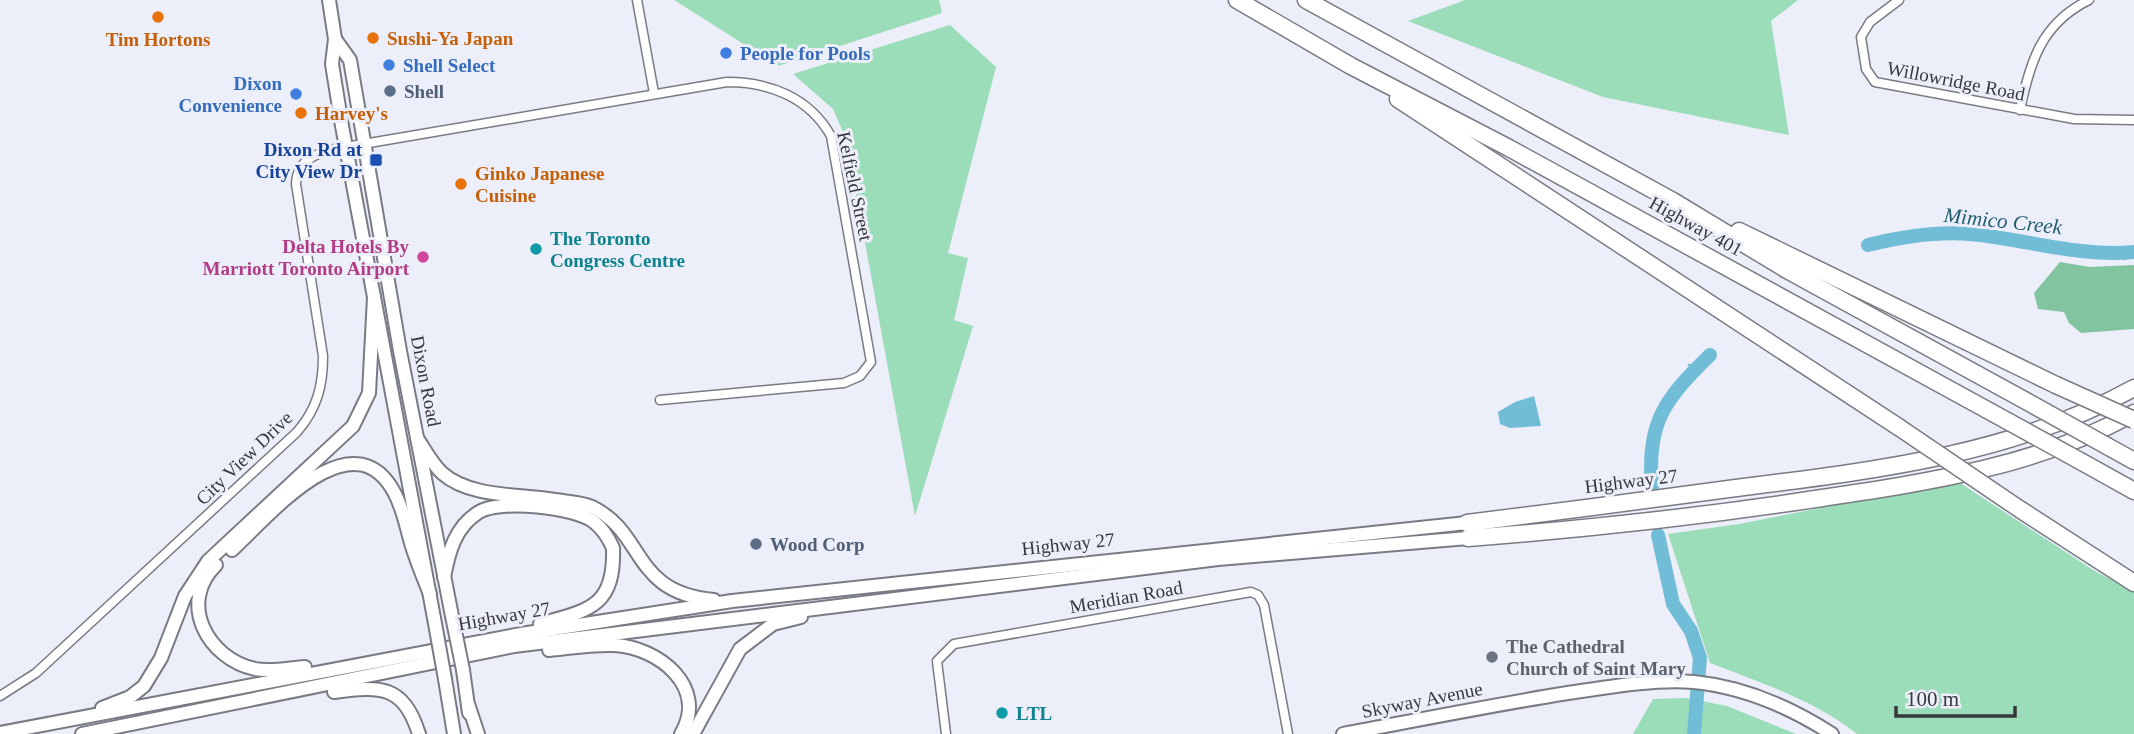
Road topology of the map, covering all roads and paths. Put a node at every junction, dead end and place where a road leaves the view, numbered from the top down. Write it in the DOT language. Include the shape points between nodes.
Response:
graph roads {
  1 [pos="329,0"];
  2 [pos="637,0"];
  3 [pos="1237,0"];
  4 [pos="1306,0"];
  5 [pos="1899,0"];
  6 [pos="2089,0"];
  7 [pos="335,39"];
  8 [pos="1350,66"];
  9 [pos="654,93"];
  10 [pos="2020,110"];
  11 [pos="2134,120"];
  12 [pos="365,144"];
  13 [pos="346,147"];
  14 [pos="1673,201"];
  15 [pos="374,297"];
  16 [pos="400,351"];
  17 [pos="385,354"];
  18 [pos="2134,388"];
  19 [pos="660,400"];
  20 [pos="2134,413"];
  21 [pos="2134,420"];
  22 [pos="418,439"];
  23 [pos="2134,461"];
  24 [pos="2134,491"];
  25 [pos="1468,530"];
  26 [pos="444,577"];
  27 [pos="2134,583"];
  28 [pos="429,594"];
  29 [pos="732,601"];
  30 [pos="826,607"];
  31 [pos="521,634"];
  32 [pos="514,646"];
  33 [pos="340,667"];
  34 [pos="298,692"];
  35 [pos="0,696"];
  36 [pos="468,704"];
  37 [pos="55,724"];
  38 [pos="0,733"];
  39 [pos="82,734"];
  40 [pos="419,734"];
  41 [pos="454,734"];
  42 [pos="473,734"];
  43 [pos="478,734"];
  44 [pos="681,734"];
  45 [pos="694,734"];
  46 [pos="946,734"];
  47 [pos="1288,734"];
  48 [pos="1343,734"];
  49 [pos="1832,734"];
  1 -- 7 [label="main road, Dixon Road"];
  2 -- 9 [label="street"];
  3 -- 8 [label="highway, Highway 401"];
  4 -- 14 [label="highway, Highway 401"];
  5 -- 10 [label="street, Willowridge Road" via="1870,22 1861,37 1866,69 1875,82"];
  6 -- 10 [label="street" via="2072,9 2042,38 2030,64"];
  7 -- 12 [label="main road, Dixon Road" via="350,60"];
  7 -- 13 [label="main road, Dixon Road" via="332,64"];
  8 -- 24 [label="highway, Highway 401, bridge"];
  8 -- 27 [label="highway, bridge"];
  9 -- 12 [label="street, Kelfield Street"];
  9 -- 19 [label="street, Kelfield Street" via="727,82 758,83 799,100 824,124 834,150 871,362 860,376 844,383"];
  10 -- 11 [label="street, Willowridge Road" via="2074,119"];
  12 -- 13 [label="street, Kelfield Street"];
  12 -- 16 [label="main road, Dixon Road"];
  13 -- 15 [label="main road, Dixon Road"];
  13 -- 35 [label="street, City View Drive" via="312,156 302,163 296,177 323,356 320,392 309,417 37,673"];
  14 -- 21 [label="highway, bridge"];
  14 -- 23 [label="highway, Highway 401, bridge"];
  15 -- 17 [label="main road, Dixon Road"];
  15 -- 37 [label="main road" via="369,393 353,426 208,561 185,596 161,658 144,686 130,697"];
  16 -- 17 [label="main road"];
  16 -- 22 [label="main road, Dixon Road"];
  17 -- 28 [label="main road, Dixon Road"];
  18 -- 25 [label="highway, Highway 27" via="2024,436 1916,461"];
  20 -- 25 [label="highway, Highway 27" via="2048,451 1940,478 1720,513"];
  22 -- 26 [label="main road, Dixon Road"];
  22 -- 29 [label="main road" via="452,481 476,489 589,505 612,522 649,573 662,583 688,595"];
  25 -- 29 [label="main road, Highway 27"];
  25 -- 30 [label="main road, Highway 27"];
  26 -- 31 [label="main road" via="455,537 468,520 487,508 513,505 578,514 593,521 613,548 610,587 588,610"];
  26 -- 36 [label="main road, Dixon Road, bridge"];
  28 -- 33 [label="main road" via="401,508 384,478 361,466 344,464 310,480 212,568 202,590 199,617 208,640 230,660 245,666 270,670"];
  28 -- 41 [label="main road, Dixon Road, bridge"];
  29 -- 31 [label="main road, Highway 27"];
  30 -- 32 [label="main road, Highway 27"];
  30 -- 45 [label="main road" via="773,624 749,640 733,659"];
  31 -- 33 [label="main road, Highway 27"];
  32 -- 34 [label="main road, Highway 27"];
  32 -- 44 [label="main road" via="545,650 614,645 652,655 676,673 688,694 687,724"];
  33 -- 37 [label="main road, Highway 27"];
  34 -- 39 [label="main road, Highway 27"];
  34 -- 40 [label="main road" via="389,692 405,703"];
  36 -- 42 [label="main road, Dixon Road"];
  36 -- 43 [label="main road"];
  37 -- 38 [label="main road, Highway 27"];
  46 -- 47 [label="street, Meridian Road" via="936,661 954,645 1251,592 1264,605"];
  48 -- 49 [label="main road, Skyway Avenue" via="1528,699 1672,681 1717,686 1793,710"];
}
